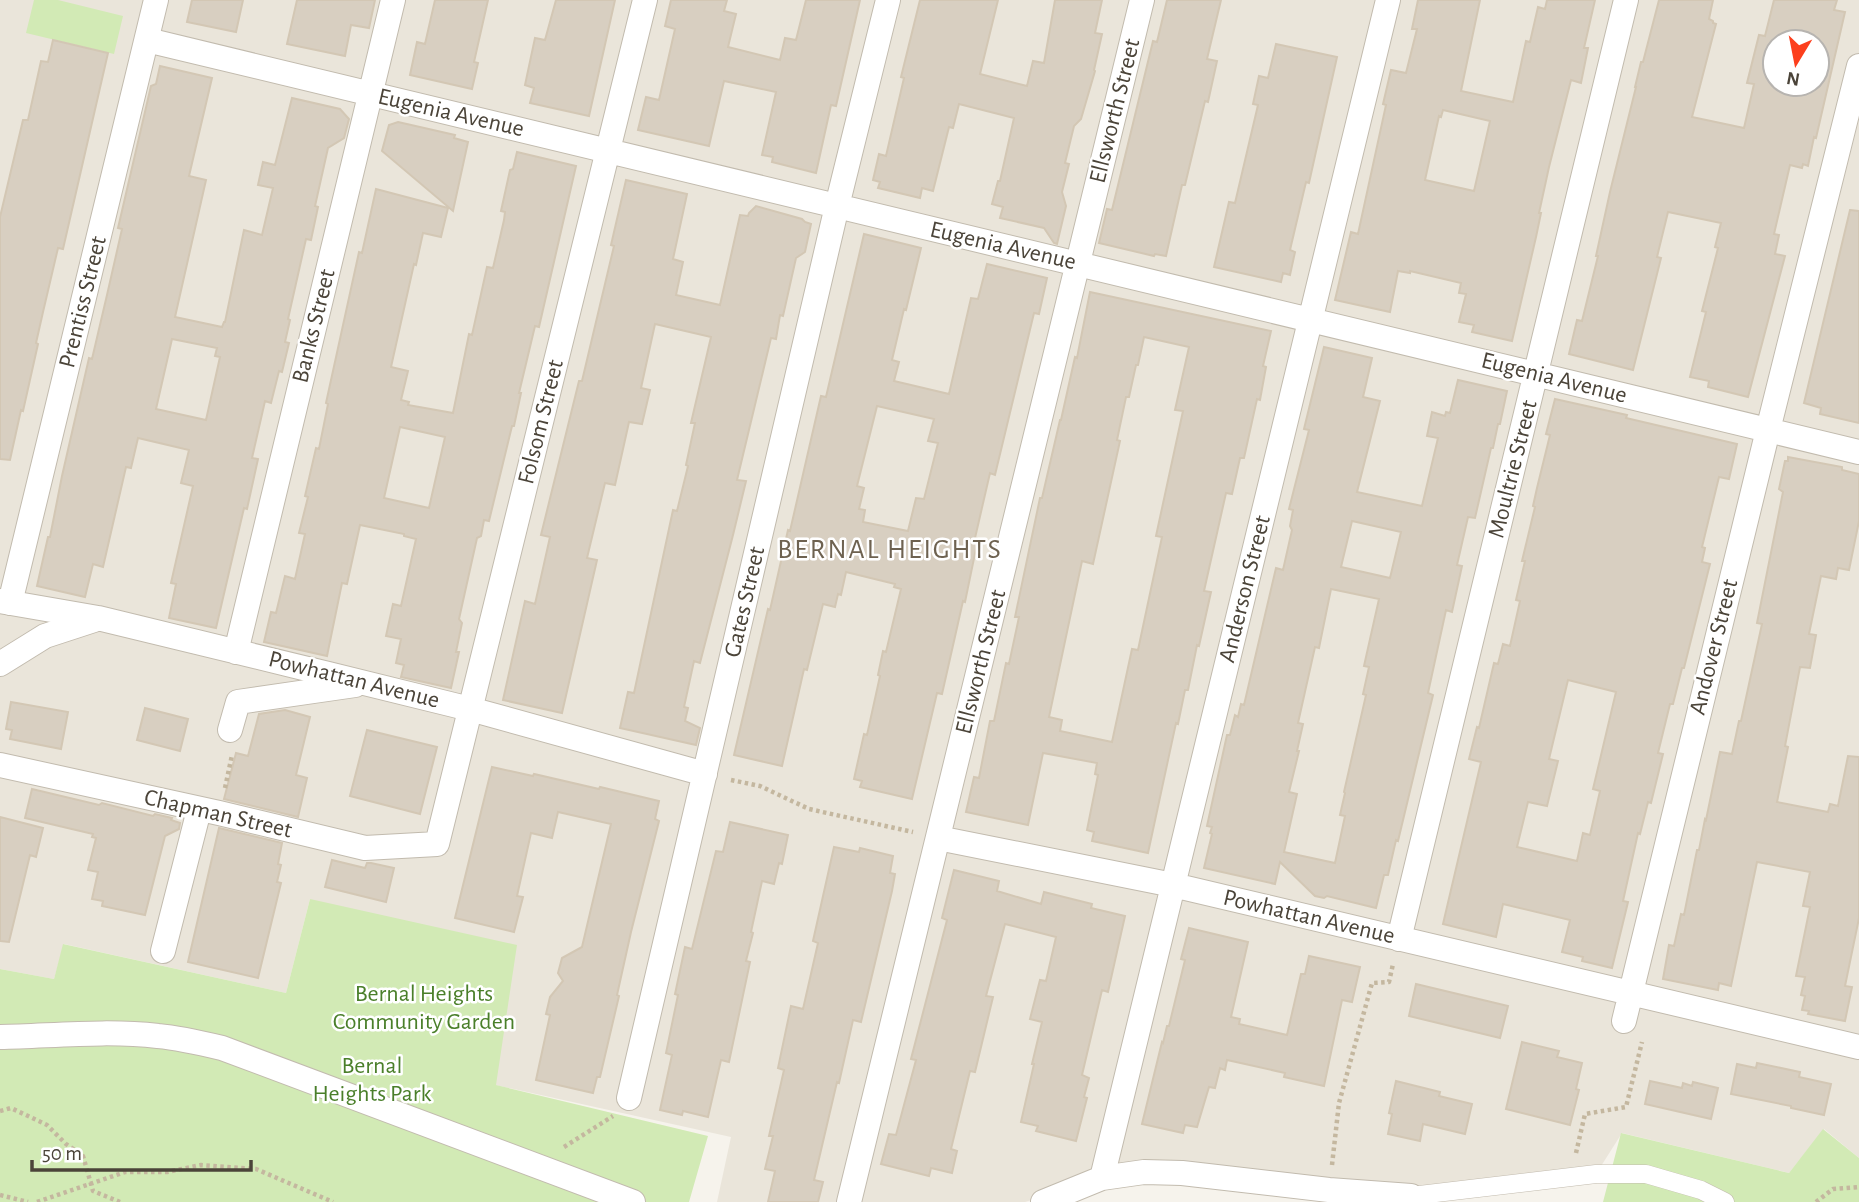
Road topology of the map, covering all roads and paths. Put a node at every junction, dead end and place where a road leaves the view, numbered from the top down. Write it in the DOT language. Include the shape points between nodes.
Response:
graph roads {
  1 [pos="156,0"];
  2 [pos="393,0"];
  3 [pos="645,0"];
  4 [pos="888,0"];
  5 [pos="1142,0"];
  6 [pos="1388,0"];
  7 [pos="1626,0"];
  8 [pos="146,40"];
  9 [pos="1859,66"];
  10 [pos="370,94"];
  11 [pos="609,151"];
  12 [pos="837,206"];
  13 [pos="1078,264"];
  14 [pos="1310,319"];
  15 [pos="1536,373"];
  16 [pos="1768,430"];
  17 [pos="1859,452"];
  18 [pos="5,602"];
  19 [pos="98,618"];
  20 [pos="236,652"];
  21 [pos="0,664"];
  22 [pos="366,683"];
  23 [pos="470,709"];
  24 [pos="230,730"];
  25 [pos="0,765"];
  26 [pos="705,774"];
  27 [pos="760,786"];
  28 [pos="209,811"];
  29 [pos="938,838"];
  30 [pos="437,844"];
  31 [pos="1173,885"];
  32 [pos="1399,939"];
  33 [pos="163,951"];
  34 [pos="1389,982"];
  35 [pos="1630,993"];
  36 [pos="1623,1021"];
  37 [pos="0,1037"];
  38 [pos="1859,1048"];
  39 [pos="629,1098"];
  40 [pos="0,1111"];
  41 [pos="553,1171"];
  42 [pos="1596,1174"];
  43 [pos="1102,1178"];
  44 [pos="90,1184"];
  45 [pos="1859,1187"];
  46 [pos="1329,1190"];
  47 [pos="0,1195"];
  48 [pos="1411,1196"];
  49 [pos="28,1202"];
  50 [pos="37,1202"];
  51 [pos="120,1202"];
  52 [pos="333,1202"];
  53 [pos="633,1202"];
  54 [pos="849,1202"];
  55 [pos="1043,1202"];
  56 [pos="1725,1202"];
  57 [pos="1816,1202"];
  1 -- 8 [label="street, Prentiss Street"];
  2 -- 10 [label="street, Banks Street"];
  3 -- 11 [label="street, Folsom Street"];
  4 -- 12 [label="street, Gates Street"];
  5 -- 13 [label="street, Ellsworth Street"];
  6 -- 14 [label="street, Anderson Street"];
  7 -- 15 [label="street, Moultrie Street"];
  8 -- 10 [label="street, Eugenia Avenue"];
  8 -- 18 [label="street, Prentiss Street"];
  9 -- 16 [label="street, Andover Street"];
  10 -- 11 [label="street, Eugenia Avenue"];
  10 -- 20 [label="street, Banks Street"];
  11 -- 12 [label="street, Eugenia Avenue"];
  11 -- 23 [label="street, Folsom Street"];
  12 -- 13 [label="street, Eugenia Avenue"];
  12 -- 26 [label="street, Gates Street"];
  13 -- 14 [label="street, Eugenia Avenue"];
  13 -- 29 [label="street, Ellsworth Street"];
  14 -- 15 [label="street, Eugenia Avenue"];
  14 -- 31 [label="street, Anderson Street"];
  15 -- 16 [label="street, Eugenia Avenue"];
  15 -- 32 [label="street, Moultrie Street"];
  16 -- 17 [label="street, Eugenia Avenue"];
  16 -- 35 [label="street, Andover Street"];
  18 -- 19 [label="street, Powhattan Avenue"];
  19 -- 20 [label="street, Powhattan Avenue"];
  19 -- 21 [label="street" via="45,636"];
  20 -- 22 [label="street, Powhattan Avenue"];
  22 -- 23 [label="street, Powhattan Avenue"];
  22 -- 24 [label="street" via="238,702"];
  23 -- 26 [label="street, Powhattan Avenue"];
  23 -- 30 [label="street, Folsom Street"];
  24 -- 28 [label="path" via="233,752"];
  25 -- 28 [label="street, Chapman Street"];
  26 -- 39 [label="street, Gates Street"];
  27 -- 29 [label="path" via="809,809"];
  28 -- 30 [label="street, Chapman Street" via="365,848"];
  28 -- 33 [label="street"];
  29 -- 31 [label="street, Powhattan Avenue"];
  29 -- 54 [label="street, Ellsworth Street"];
  31 -- 32 [label="street, Powhattan Avenue"];
  31 -- 43 [label="street, Anderson Street"];
  32 -- 35 [label="street, Powhattan Avenue"];
  34 -- 46 [label="path" via="1372,983 1339,1103"];
  35 -- 36 [label="street, Andover Street"];
  35 -- 38 [label="street, Powhattan Avenue"];
  36 -- 42 [label="path" via="1644,1030 1626,1107 1585,1114 1575,1157"];
  37 -- 41 [label="street" via="125,1034 190,1040 253,1059"];
  39 -- 41 [label="path" via="626,1108 564,1147"];
  40 -- 44 [label="path" via="11,1108 47,1125 83,1156"];
  41 -- 53 [label="street"];
  42 -- 48 [label="street"];
  42 -- 56 [label="street" via="1646,1174 1701,1189"];
  43 -- 46 [label="street" via="1182,1173"];
  43 -- 55 [label="street"];
  44 -- 50 [label="path"];
  44 -- 51 [label="path" via="93,1191"];
  44 -- 52 [label="path" via="125,1172 167,1172 201,1165 256,1169"];
  45 -- 57 [label="path" via="1833,1189"];
  46 -- 48 [label="street"];
  47 -- 49 [label="path"];
}
